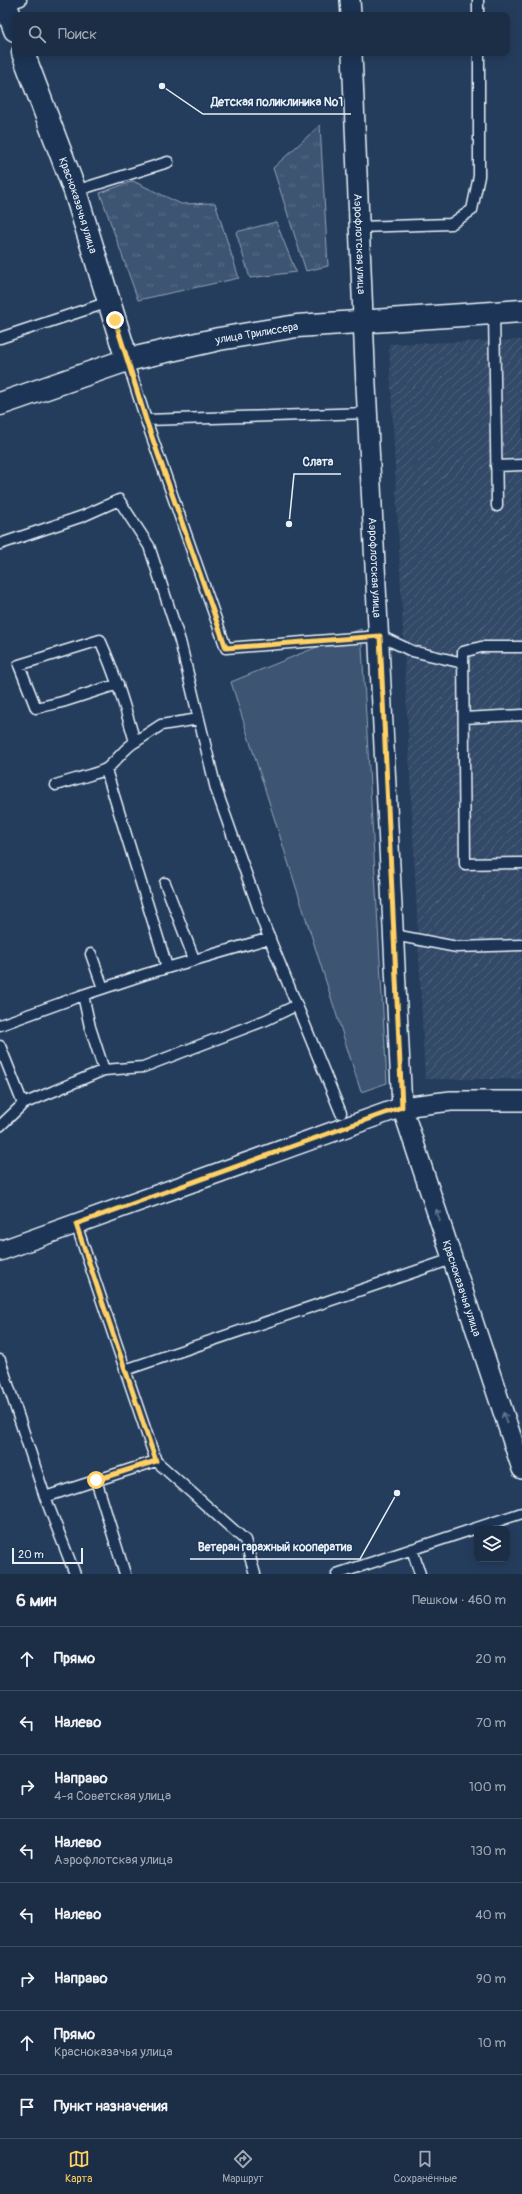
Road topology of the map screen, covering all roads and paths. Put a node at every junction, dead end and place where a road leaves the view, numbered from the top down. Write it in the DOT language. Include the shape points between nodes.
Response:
graph roads {
  1 [pos="350,0"];
  2 [pos="478,0"];
  3 [pos="10,2"];
  4 [pos="351,12"];
  5 [pos="478,12"];
  6 [pos="12,13"];
  7 [pos="25,56"];
  8 [pos="352,56"];
  9 [pos="479,56"];
  10 [pos="168,162"];
  11 [pos="75,191"];
  12 [pos="359,227"];
  13 [pos="109,302"];
  14 [pos="494,311"];
  15 [pos="522,311"];
  16 [pos="363,320"];
  17 [pos="0,338"];
  18 [pos="127,360"];
  19 [pos="0,404"];
  20 [pos="368,413"];
  21 [pos="146,420"];
  22 [pos="522,465"];
  23 [pos="496,466"];
  24 [pos="497,506"];
  25 [pos="0,544"];
  26 [pos="380,636"];
  27 [pos="522,647"];
  28 [pos="463,663"];
  29 [pos="118,684"];
  30 [pos="522,715"];
  31 [pos="464,718"];
  32 [pos="199,719"];
  33 [pos="135,742"];
  34 [pos="106,770"];
  35 [pos="56,785"];
  36 [pos="522,863"];
  37 [pos="165,883"];
  38 [pos="394,935"];
  39 [pos="270,938"];
  40 [pos="522,945"];
  41 [pos="91,954"];
  42 [pos="194,959"];
  43 [pos="167,967"];
  44 [pos="103,988"];
  45 [pos="83,995"];
  46 [pos="298,1005"];
  47 [pos="0,1025"];
  48 [pos="0,1046"];
  49 [pos="104,1070"];
  50 [pos="522,1101"];
  51 [pos="23,1104"];
  52 [pos="402,1107"];
  53 [pos="341,1113"];
  54 [pos="0,1126"];
  55 [pos="76,1224"];
  56 [pos="0,1251"];
  57 [pos="452,1259"];
  58 [pos="0,1360"];
  59 [pos="125,1370"];
  60 [pos="156,1461"];
  61 [pos="522,1469"];
  62 [pos="96,1480"];
  63 [pos="45,1497"];
  64 [pos="522,1513"];
  65 [pos="412,1549"];
  66 [pos="75,1574"];
  67 [pos="125,1574"];
  68 [pos="255,1574"];
  69 [pos="337,1574"];
  70 [pos="420,1574"];
  1 -- 4 [label="street"];
  2 -- 5 [label="lane"];
  3 -- 6 [label="street"];
  7 -- 11 [label="street, Красноказачья улица"];
  8 -- 12 [label="street, Аэрофлотская улица"];
  9 -- 12 [label="lane" via="479,176 472,210 451,224"];
  10 -- 11 [label="lane"];
  11 -- 13 [label="street, Красноказачья улица"];
  12 -- 16 [label="street, Аэрофлотская улица"];
  13 -- 17 [label="lane"];
  13 -- 18 [label="street, Красноказачья улица"];
  14 -- 15 [label="street, улица Трилиссера"];
  14 -- 16 [label="street, улица Трилиссера"];
  14 -- 23 [label="lane"];
  16 -- 18 [label="street, улица Трилиссера" via="297,326 219,339"];
  16 -- 20 [label="street, Аэрофлотская улица"];
  18 -- 19 [label="street, улица Трилиссера"];
  18 -- 21 [label="lane"];
  20 -- 21 [label="lane"];
  20 -- 26 [label="street, Аэрофлотская улица"];
  21 -- 26 [label="lane" via="226,648"];
  22 -- 23 [label="lane"];
  23 -- 24 [label="lane"];
  25 -- 32 [label="lane" via="84,516 119,500 149,546 180,641"];
  26 -- 28 [label="lane" via="412,652"];
  26 -- 38 [label="street, Аэрофлотская улица"];
  27 -- 28 [label="lane" via="482,647 469,650 463,652"];
  28 -- 31 [label="lane"];
  29 -- 29 [label="lane" via="36,708 19,665 100,640"];
  29 -- 33 [label="lane"];
  30 -- 31 [label="lane"];
  31 -- 36 [label="lane" via="465,864"];
  32 -- 33 [label="lane" via="161,725"];
  32 -- 39 [label="lane" via="216,788"];
  33 -- 34 [label="lane"];
  34 -- 35 [label="lane"];
  34 -- 43 [label="lane"];
  37 -- 42 [label="lane"];
  38 -- 40 [label="lane" via="457,947"];
  38 -- 52 [label="street, Аэрофлотская улица"];
  39 -- 42 [label="lane"];
  39 -- 46 [label="lane"];
  41 -- 44 [label="lane"];
  42 -- 43 [label="lane"];
  43 -- 44 [label="lane"];
  44 -- 45 [label="lane"];
  45 -- 47 [label="lane"];
  45 -- 49 [label="lane"];
  46 -- 49 [label="lane" via="266,1020 143,1067"];
  46 -- 53 [label="lane"];
  48 -- 51 [label="lane"];
  49 -- 51 [label="lane"];
  50 -- 52 [label="street" via="451,1101"];
  51 -- 54 [label="lane"];
  52 -- 55 [label="street"];
  57 -- 52 [label="street, Красноказачья улица, one-way"];
  55 -- 56 [label="street"];
  55 -- 59 [label="lane"];
  57 -- 59 [label="lane"];
  61 -- 57 [label="street, Красноказачья улица, one-way"];
  58 -- 63 [label="lane"];
  59 -- 60 [label="lane"];
  60 -- 62 [label="lane"];
  60 -- 68 [label="lane" via="245,1540"];
  62 -- 63 [label="lane"];
  62 -- 67 [label="lane"];
  63 -- 66 [label="lane"];
  64 -- 65 [label="lane"];
  65 -- 69 [label="lane"];
  65 -- 70 [label="lane"];
}
